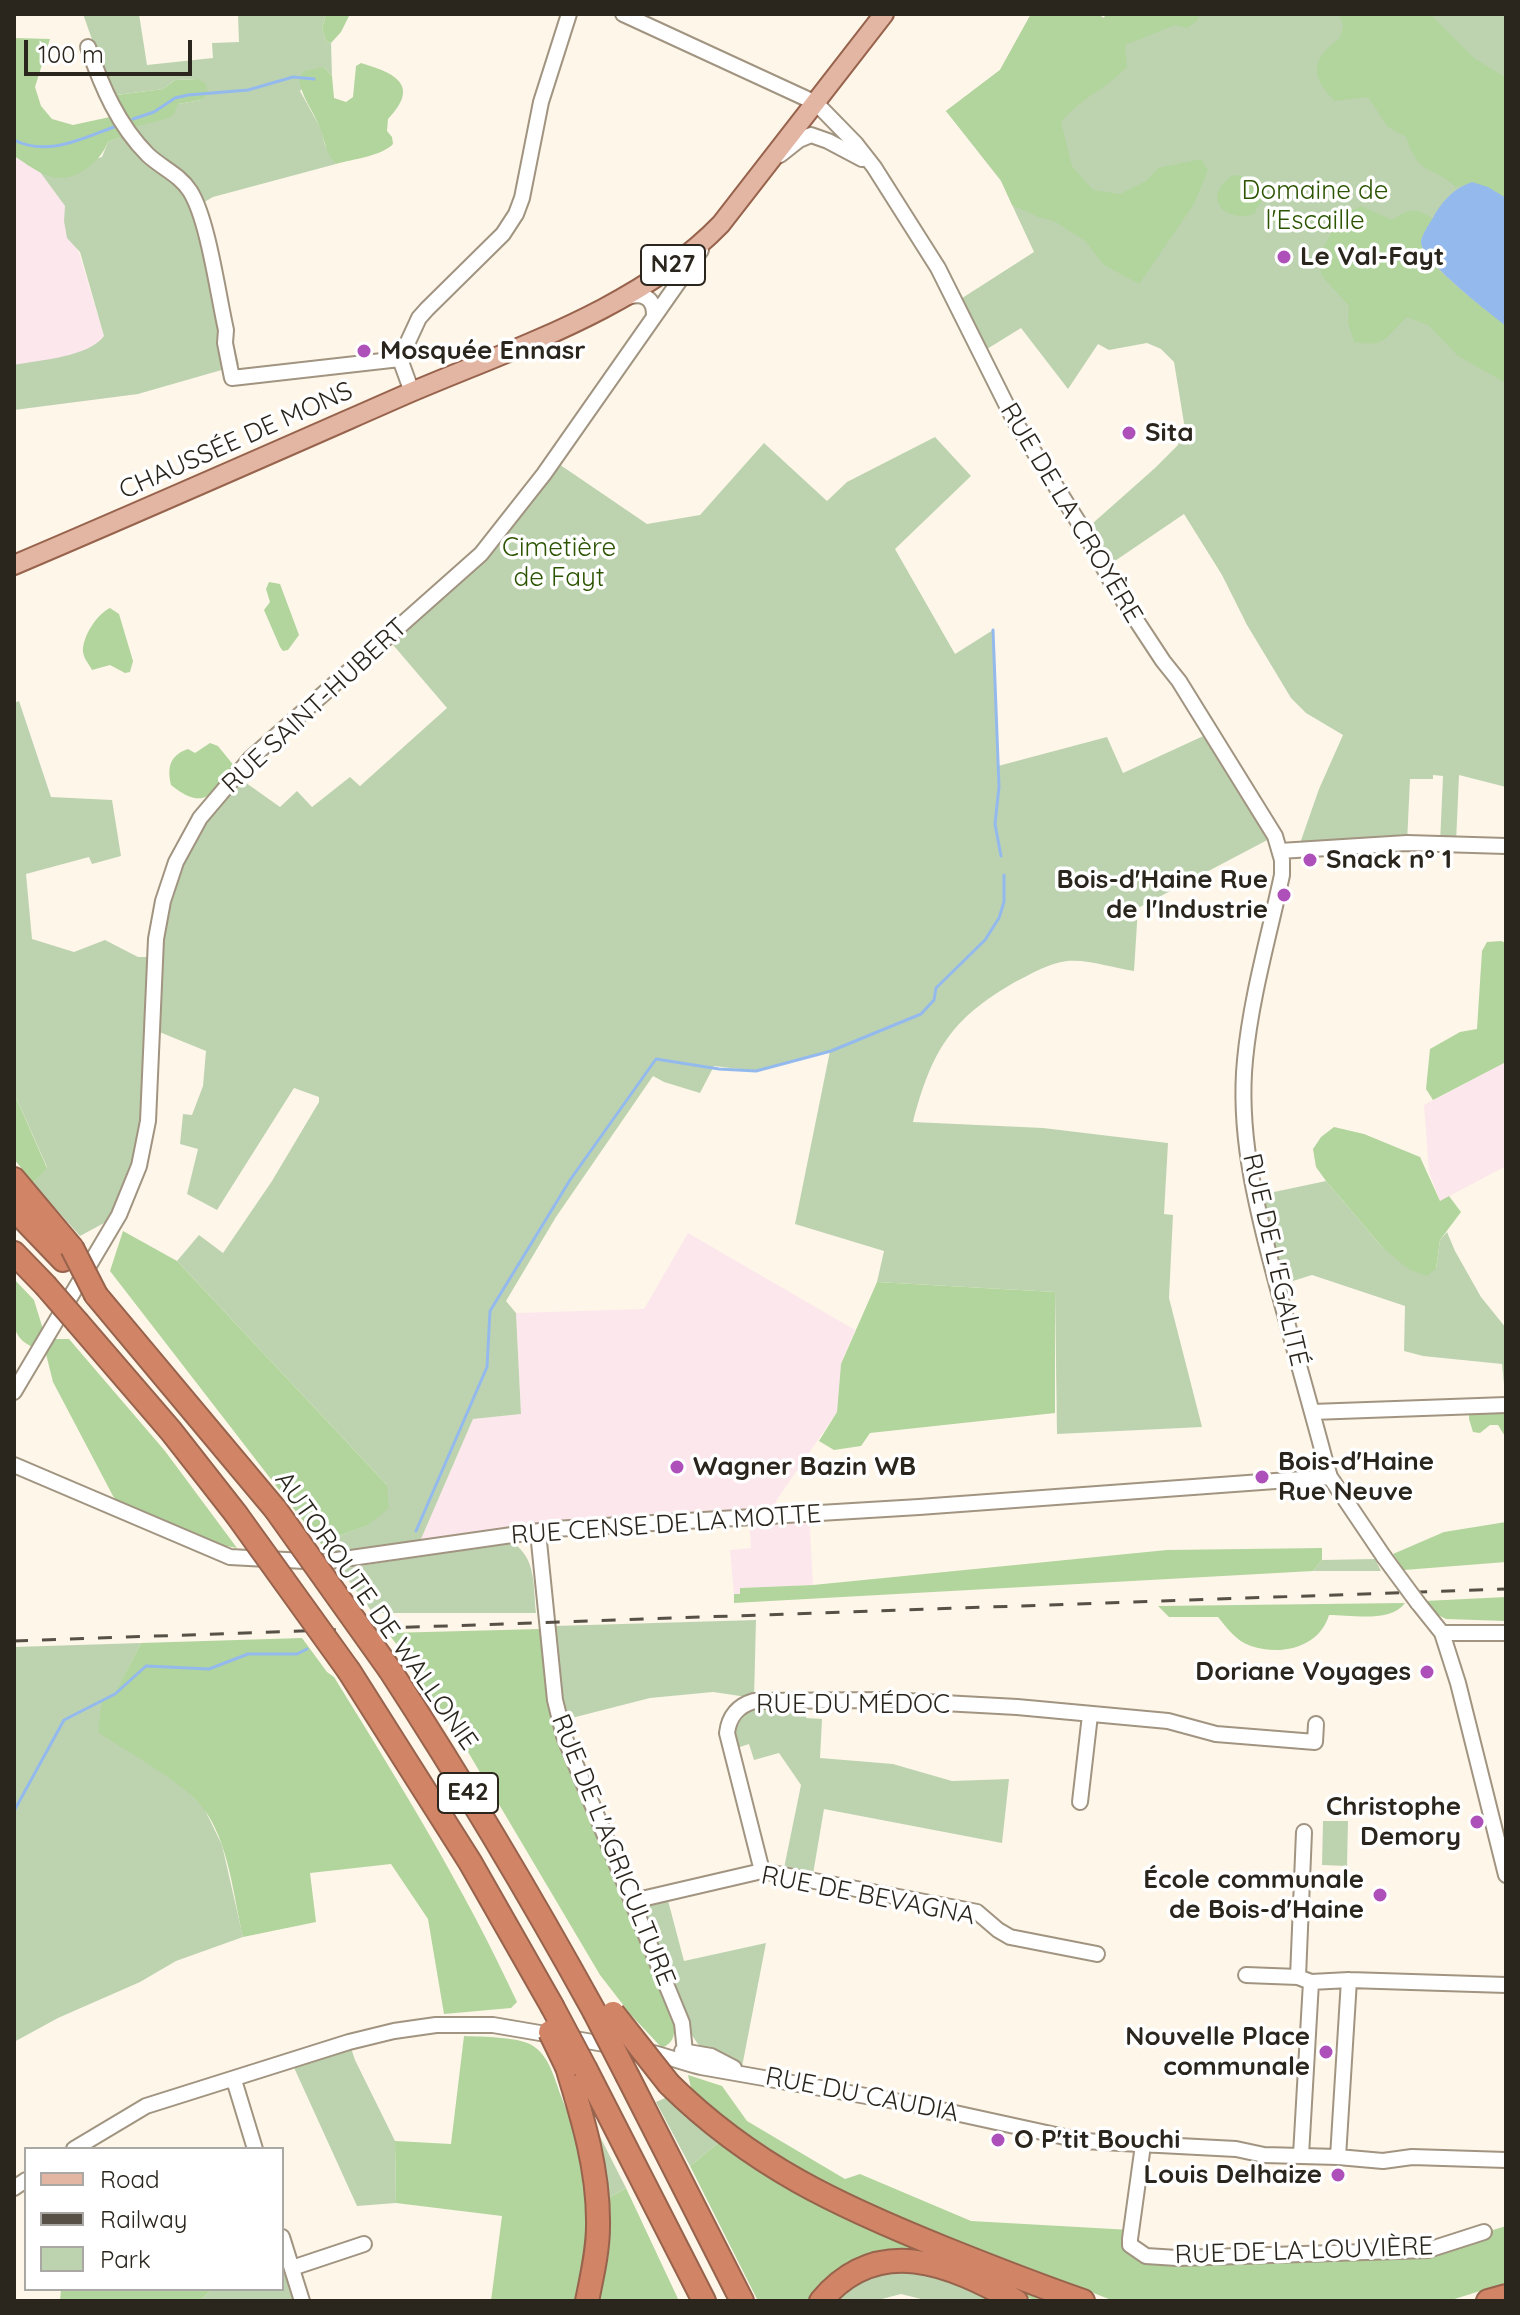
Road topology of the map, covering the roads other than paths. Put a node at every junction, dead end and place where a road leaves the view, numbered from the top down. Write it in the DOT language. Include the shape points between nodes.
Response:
graph roads {
  1 [pos="569,14"];
  2 [pos="623,14"];
  3 [pos="884,14"];
  4 [pos="88,47"];
  5 [pos="816,103"];
  6 [pos="772,159"];
  7 [pos="874,167"];
  8 [pos="669,274"];
  9 [pos="612,304"];
  10 [pos="653,310"];
  11 [pos="400,359"];
  12 [pos="412,392"];
  13 [pos="14,565"];
  14 [pos="1506,846"];
  15 [pos="1280,851"];
  16 [pos="14,1179"];
  17 [pos="14,1209"];
  18 [pos="14,1253"];
  19 [pos="67,1254"];
  20 [pos="14,1392"];
  21 [pos="1506,1405"];
  22 [pos="1312,1412"];
  23 [pos="17,1464"];
  24 [pos="1330,1477"];
  25 [pos="538,1532"];
  26 [pos="1439,1630"];
  27 [pos="1502,1633"];
  28 [pos="1090,1715"];
  29 [pos="1316,1724"];
  30 [pos="1080,1802"];
  31 [pos="1304,1832"];
  32 [pos="762,1871"];
  33 [pos="1506,1875"];
  34 [pos="633,1901"];
  35 [pos="1097,1954"];
  36 [pos="1246,1975"];
  37 [pos="1305,1979"];
  38 [pos="1349,1980"];
  39 [pos="1506,1985"];
  40 [pos="604,2012"];
  41 [pos="688,2050"];
  42 [pos="576,2068"];
  43 [pos="234,2080"];
  44 [pos="1143,2145"];
  45 [pos="77,2147"];
  46 [pos="254,2147"];
  47 [pos="1301,2155"];
  48 [pos="1338,2157"];
  49 [pos="1506,2160"];
  50 [pos="1484,2232"];
  51 [pos="284,2243"];
  52 [pos="364,2244"];
  53 [pos="292,2268"];
  54 [pos="1506,2296"];
  55 [pos="302,2301"];
  56 [pos="587,2301"];
  57 [pos="704,2301"];
  58 [pos="742,2301"];
  59 [pos="821,2301"];
  60 [pos="1016,2301"];
  61 [pos="1083,2301"];
  62 [pos="1488,2301"];
  1 -- 11 [label="street" via="541,102 516,214 503,234 419,318"];
  2 -- 5 [label="street, RUE DE LA CROYÈRE"];
  3 -- 5 [label="main road, N27"];
  4 -- 11 [label="street" via="129,135 184,183 197,205 232,378"];
  5 -- 6 [label="main road, N27"];
  5 -- 7 [label="street, RUE DE LA CROYÈRE"];
  6 -- 7 [label="street, RUE DE LA CROYÈRE" via="811,135"];
  6 -- 8 [label="main road, N27" via="721,224"];
  7 -- 15 [label="street, RUE DE LA CROYÈRE" via="938,268 1014,420 1113,585 1262,813"];
  8 -- 9 [label="main road, N27"];
  8 -- 10 [label="street, RUE SAINT-HUBERT"];
  9 -- 10 [label="street" via="640,295 650,299"];
  9 -- 12 [label="main road, CHAUSSÉE DE MONS / N27"];
  10 -- 20 [label="street, RUE SAINT-HUBERT" via="544,474 481,554 250,759 200,818 176,862 156,939 148,1121 139,1166 119,1215"];
  11 -- 12 [label="street"];
  12 -- 13 [label="main road, CHAUSSÉE DE MONS / N27"];
  14 -- 15 [label="street" via="1407,843"];
  15 -- 22 [label="street, RUE DE L'EGALITÉ" via="1282,875 1245,1060 1244,1113 1260,1221"];
  16 -- 19 [label="highway"];
  17 -- 19 [label="highway, AUTOROUTE DE WALLONIE / E42"];
  18 -- 42 [label="highway, E42, bridge" via="171,1431 349,1671 462,1849"];
  19 -- 40 [label="highway, AUTOROUTE DE WALLONIE / E42, bridge" via="276,1510 390,1670 543,1918 574,1949"];
  21 -- 22 [label="street"];
  22 -- 24 [label="street, RUE DE L'EGALITÉ"];
  23 -- 25 [label="street, RUE CENSE DE LA MOTTE" via="230,1557 323,1562"];
  24 -- 25 [label="street, RUE CENSE DE LA MOTTE"];
  24 -- 26 [label="street, RUE DE L'EGALITÉ, bridge"];
  25 -- 34 [label="street, RUE DE L'AGRICULTURE" via="557,1712"];
  26 -- 27 [label="street"];
  26 -- 33 [label="street" via="1462,1697"];
  28 -- 29 [label="street, RUE DU MÉDOC" via="1315,1742"];
  28 -- 30 [label="street"];
  28 -- 32 [label="street, RUE DU MÉDOC" via="888,1700 748,1703 733,1714 727,1733"];
  31 -- 37 [label="street"];
  32 -- 34 [label="street, RUE DE BEVAGNA"];
  32 -- 35 [label="street, RUE DE BEVAGNA" via="977,1912 1010,1937"];
  34 -- 41 [label="street, RUE DE L'AGRICULTURE"];
  36 -- 37 [label="street"];
  37 -- 38 [label="street"];
  37 -- 47 [label="street"];
  38 -- 39 [label="street"];
  38 -- 48 [label="street"];
  40 -- 58 [label="highway, bridge" via="628,2077"];
  40 -- 61 [label="highway, bridge" via="669,2084 718,2128 791,2179 875,2220"];
  41 -- 43 [label="street, RUE DU CAUDIA" via="493,2025 436,2025 372,2035"];
  41 -- 44 [label="street, RUE DU CAUDIA" via="741,2072 1083,2141"];
  42 -- 56 [label="highway" via="597,2192 598,2229"];
  42 -- 57 [label="highway, E42"];
  43 -- 45 [label="street, RUE DU CAUDIA" via="136,2110"];
  43 -- 46 [label="street"];
  44 -- 47 [label="street, RUE DU CAUDIA"];
  44 -- 50 [label="street, RUE DE LA LOUVIÈRE" via="1130,2245 1146,2256 1428,2250"];
  47 -- 48 [label="street, RUE DU CAUDIA"];
  48 -- 49 [label="street, RUE DU CAUDIA"];
  51 -- 53 [label="street"];
  52 -- 53 [label="street"];
  53 -- 55 [label="street"];
  54 -- 62 [label="highway"];
  59 -- 60 [label="highway" via="863,2266 887,2261 922,2262 961,2274"];
}
